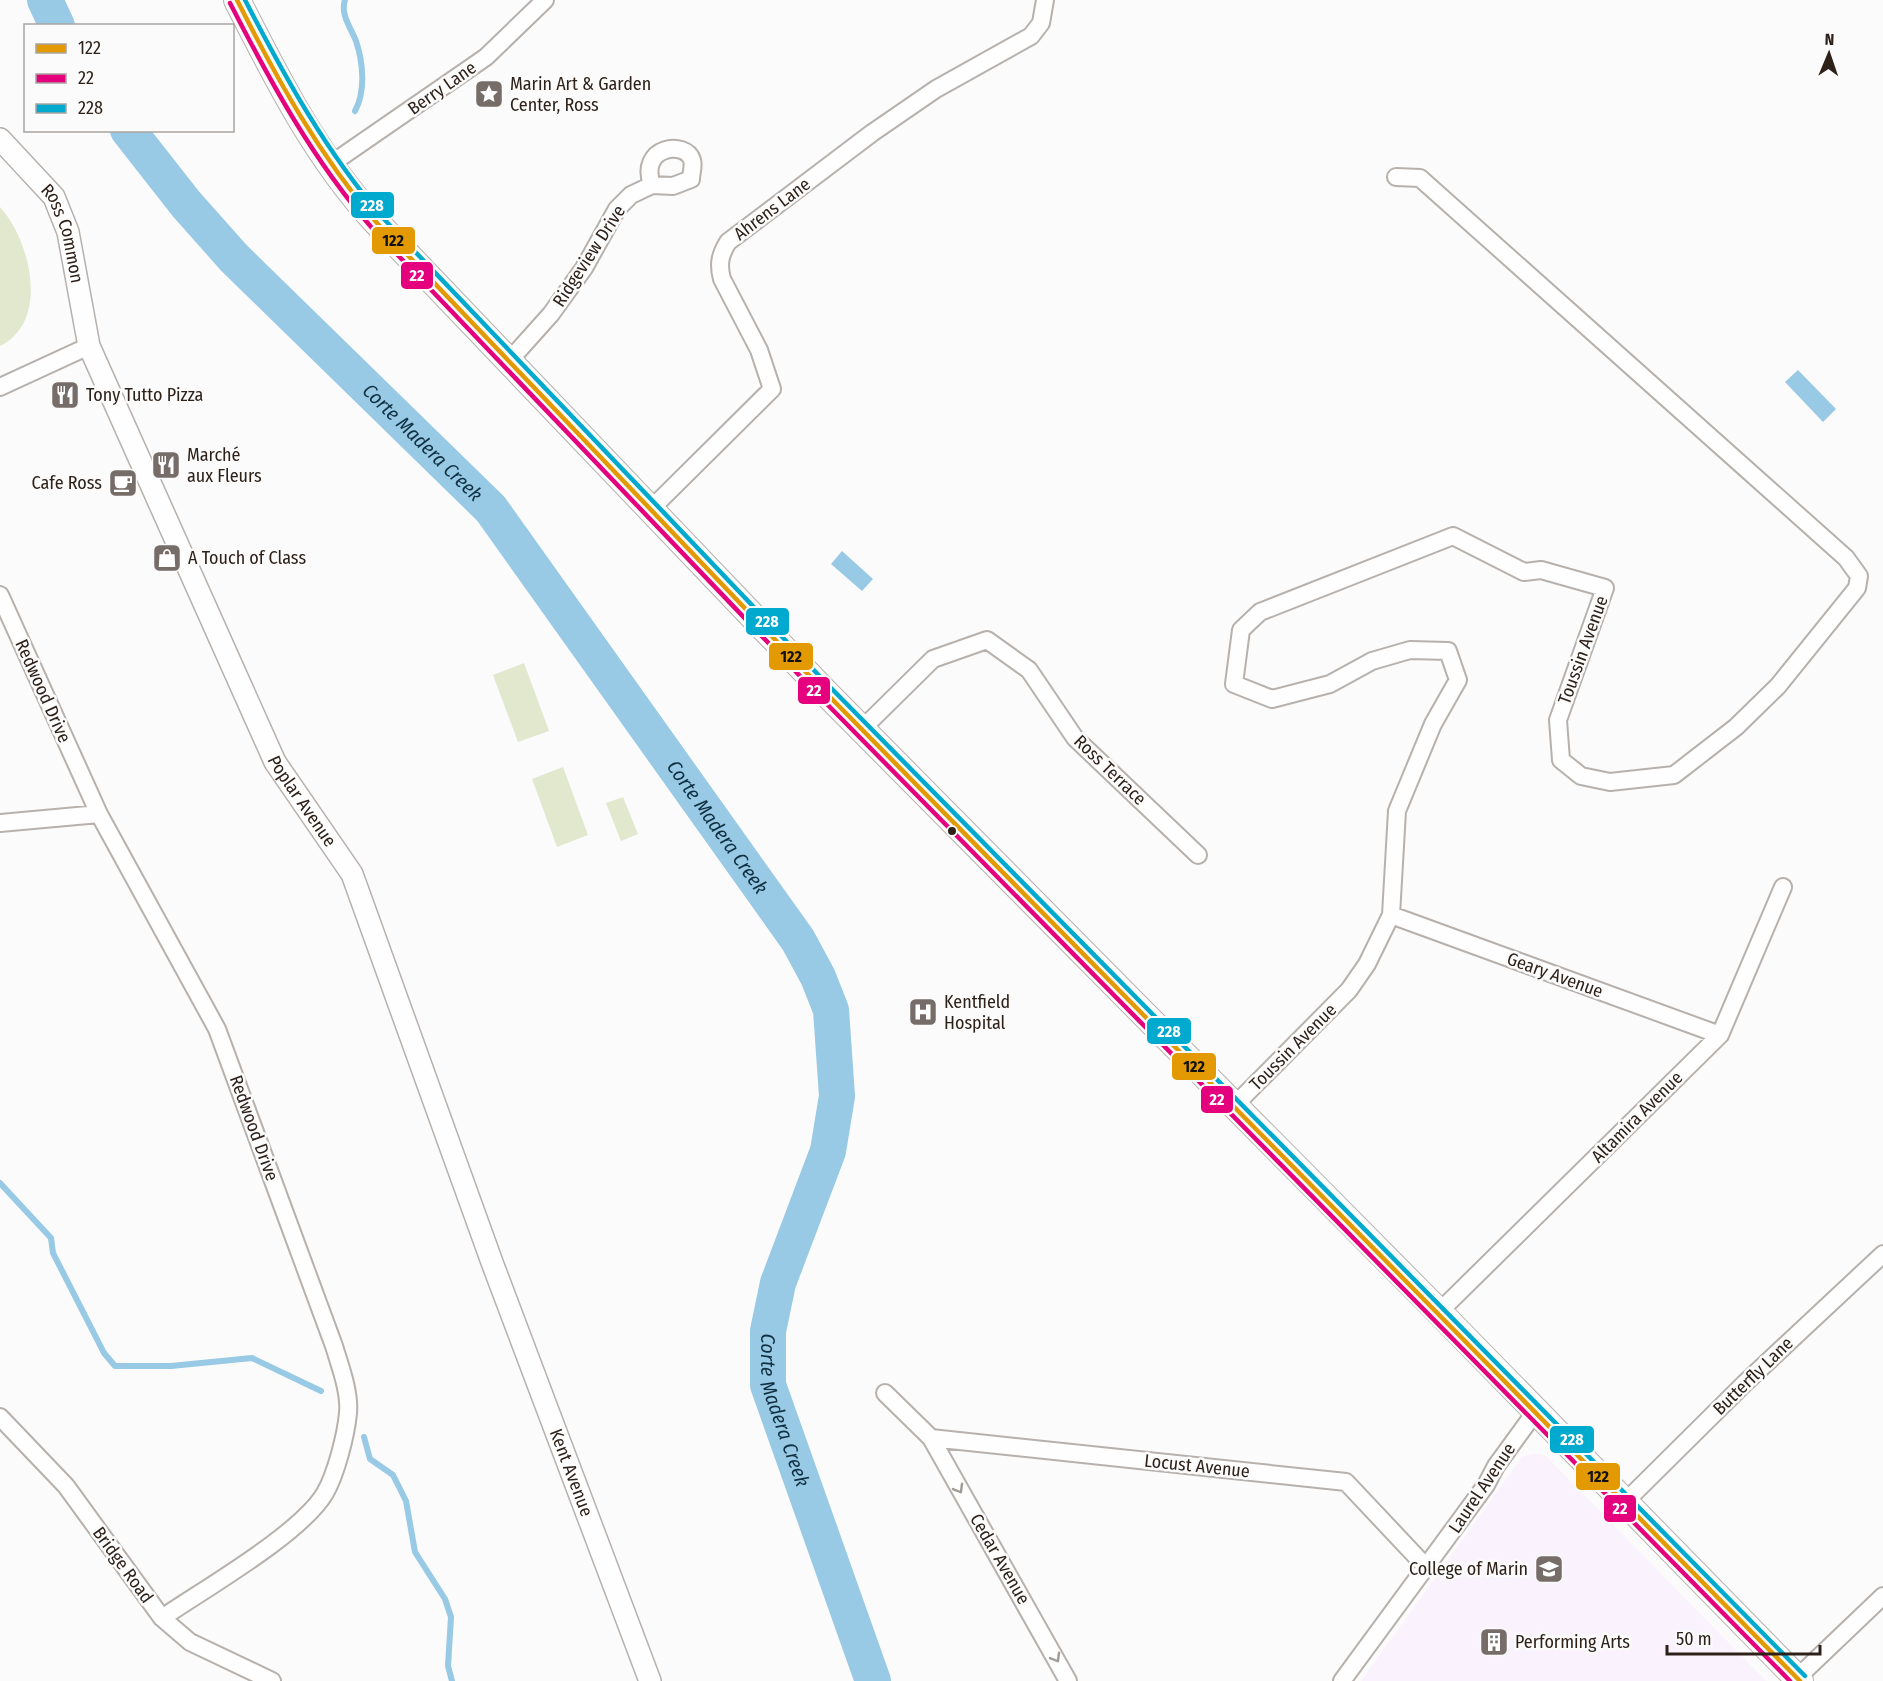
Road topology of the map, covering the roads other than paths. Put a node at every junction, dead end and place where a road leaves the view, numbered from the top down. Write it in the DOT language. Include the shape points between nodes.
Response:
graph roads {
  1 [pos="237,0"];
  2 [pos="545,0"];
  3 [pos="1045,0"];
  4 [pos="0,139"];
  5 [pos="331,164"];
  6 [pos="1395,177"];
  7 [pos="651,185"];
  8 [pos="89,346"];
  9 [pos="509,362"];
  10 [pos="0,387"];
  11 [pos="650,510"];
  12 [pos="0,595"];
  13 [pos="862,729"];
  14 [pos="99,814"];
  15 [pos="0,823"];
  16 [pos="1198,855"];
  17 [pos="1783,887"];
  18 [pos="1391,915"];
  19 [pos="1720,1035"];
  20 [pos="1234,1106"];
  21 [pos="1883,1254"];
  22 [pos="494,1265"];
  23 [pos="1439,1312"];
  24 [pos="885,1393"];
  25 [pos="1536,1411"];
  26 [pos="0,1417"];
  27 [pos="931,1438"];
  28 [pos="1625,1502"];
  29 [pos="1427,1568"];
  30 [pos="1883,1596"];
  31 [pos="162,1618"];
  32 [pos="1799,1680"];
  33 [pos="272,1681"];
  34 [pos="650,1681"];
  35 [pos="1068,1681"];
  36 [pos="1342,1681"];
  1 -- 5 [label="main road" via="289,101"];
  2 -- 5 [label="street, Berry Lane" via="486,57"];
  3 -- 11 [label="street, Ahrens Lane" via="1041,23 1031,36 936,89 728,242 719,266 722,279 759,350 772,389"];
  4 -- 8 [label="street, Ross Common" via="54,197 68,232"];
  5 -- 9 [label="main road" via="363,208"];
  6 -- 18 [label="street, Toussin Avenue" via="1420,178 1846,558 1859,576 1857,588 1778,686 1736,727 1674,775 1610,782 1581,776 1561,760 1558,720 1605,588 1541,570 1524,572 1453,536 1260,612 1241,630 1234,684 1272,699 1330,684 1372,661 1410,650 1448,651 1458,680 1433,724 1397,811"];
  7 -- 9 [label="street, Ridgeview Drive" via="631,195 617,209 584,268"];
  8 -- 10 [label="street"];
  8 -- 22 [label="street, Poplar Avenue" via="275,762 351,874"];
  9 -- 11 [label="main road"];
  11 -- 13 [label="main road"];
  12 -- 14 [label="street, Redwood Drive"];
  13 -- 16 [label="street, Ross Terrace" via="933,659 987,640 1029,670 1075,738"];
  13 -- 20 [label="main road"];
  14 -- 15 [label="street"];
  14 -- 31 [label="street, Redwood Drive" via="217,1029 334,1346 348,1412 333,1477 312,1508 259,1552"];
  17 -- 19 [label="street, Altamira Avenue"];
  18 -- 19 [label="street, Geary Avenue"];
  18 -- 20 [label="street, Toussin Avenue" via="1367,964 1349,990"];
  19 -- 23 [label="street, Altamira Avenue"];
  20 -- 23 [label="main road"];
  21 -- 28 [label="street, Butterfly Lane"];
  22 -- 34 [label="street, Kent Avenue"];
  23 -- 25 [label="main road"];
  24 -- 27 [label="street, Cedar Avenue"];
  25 -- 28 [label="main road"];
  25 -- 29 [label="street, Laurel Avenue"];
  26 -- 31 [label="street, Bridge Road" via="66,1486"];
  27 -- 29 [label="street, Locust Avenue" via="1346,1482"];
  27 -- 35 [label="street, Cedar Avenue, one-way"];
  28 -- 32 [label="main road"];
  29 -- 36 [label="street, Laurel Avenue"];
  30 -- 32 [label="street"];
  31 -- 33 [label="street, Bridge Road" via="190,1642"];
}
